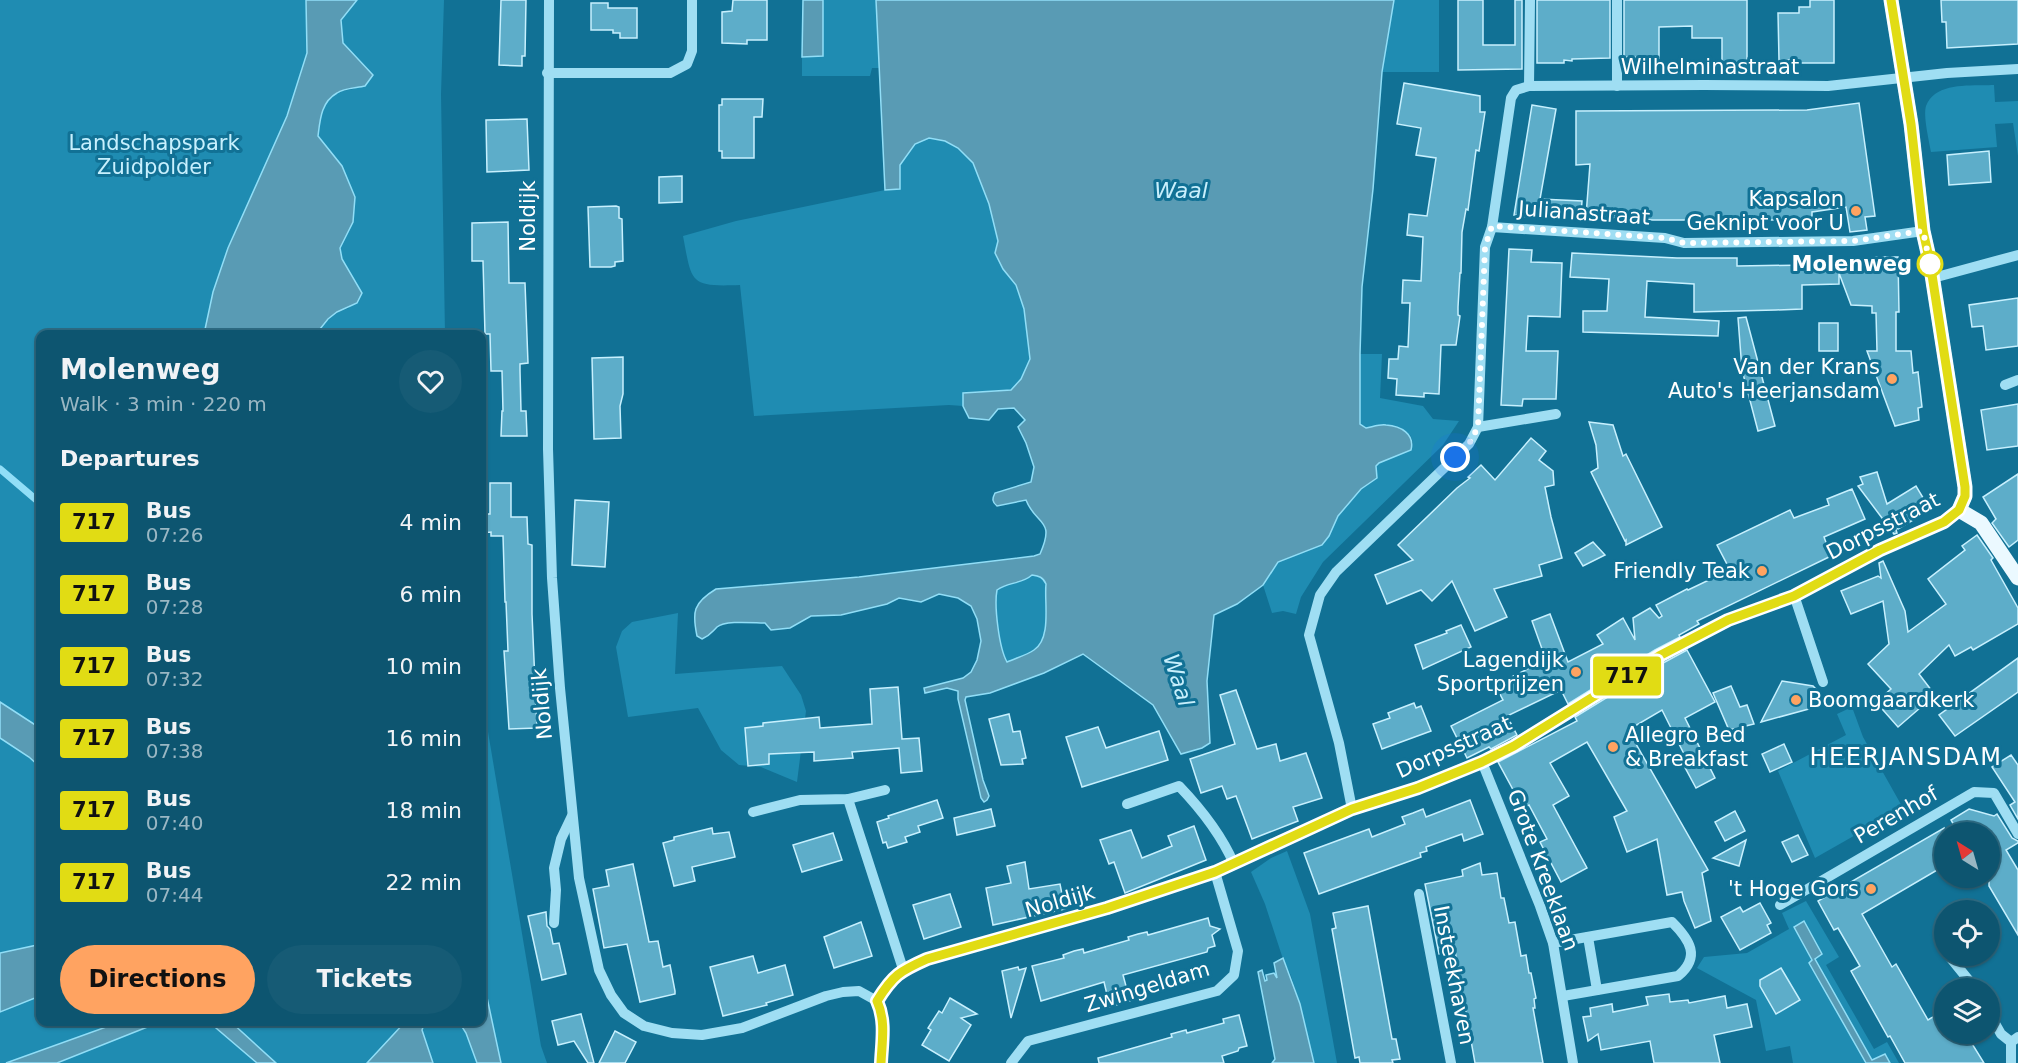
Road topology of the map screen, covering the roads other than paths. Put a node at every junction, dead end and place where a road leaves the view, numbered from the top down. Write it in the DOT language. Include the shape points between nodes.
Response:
graph roads {
  1 [pos="549,0"];
  2 [pos="692,0"];
  3 [pos="1530,0"];
  4 [pos="1617,0"];
  5 [pos="1891,0"];
  6 [pos="2018,69"];
  7 [pos="547,73"];
  8 [pos="1904,77"];
  9 [pos="1529,86"];
  10 [pos="1617,86"];
  11 [pos="1492,226"];
  12 [pos="1923,231"];
  13 [pos="2018,255"];
  14 [pos="1933,278"];
  15 [pos="2018,380"];
  16 [pos="2005,385"];
  17 [pos="1556,414"];
  18 [pos="1478,427"];
  19 [pos="1959,510"];
  20 [pos="2018,578"];
  21 [pos="1794,596"];
  22 [pos="1823,682"];
  23 [pos="1482,762"];
  24 [pos="885,790"];
  25 [pos="848,799"];
  26 [pos="1128,804"];
  27 [pos="1352,809"];
  28 [pos="753,812"];
  29 [pos="573,815"];
  30 [pos="2018,834"];
  31 [pos="1234,864"];
  32 [pos="1215,872"];
  33 [pos="1419,894"];
  34 [pos="1780,905"];
  35 [pos="554,924"];
  36 [pos="1588,937"];
  37 [pos="1553,943"];
  38 [pos="1958,966"];
  39 [pos="903,969"];
  40 [pos="1968,978"];
  41 [pos="1597,990"];
  42 [pos="1563,996"];
  43 [pos="877,1001"];
  44 [pos="2000,1032"];
  45 [pos="2015,1040"];
  46 [pos="881,1063"];
  47 [pos="1011,1063"];
  48 [pos="1451,1063"];
  49 [pos="1573,1063"];
  50 [pos="2011,1063"];
  1 -- 7 [label="street, Noldijk"];
  2 -- 7 [label="street" via="692,51 687,64 670,73"];
  3 -- 9 [label="street"];
  4 -- 10 [label="street"];
  5 -- 8 [label="main road"];
  6 -- 8 [label="street, Wilhelminastraat"];
  7 -- 29 [label="street, Noldijk" via="552,566"];
  8 -- 10 [label="street, Wilhelminastraat" via="1828,86"];
  8 -- 12 [label="main road"];
  9 -- 10 [label="street, Wilhelminastraat"];
  9 -- 11 [label="street, Wilhelminastraat" via="1516,90 1511,98"];
  11 -- 12 [label="street, Julianastraat" via="1665,238 1684,243 1853,241"];
  11 -- 18 [label="street" via="1485,247"];
  12 -- 14 [label="main road"];
  13 -- 14 [label="street"];
  14 -- 19 [label="main road" via="1965,487"];
  15 -- 16 [label="street"];
  17 -- 18 [label="street"];
  18 -- 27 [label="street" via="1469,444 1336,572 1320,595 1309,635 1339,743"];
  19 -- 20 [label="main road, Dorpsstraat" via="1981,524"];
  19 -- 21 [label="street, Dorpsstraat" via="1944,522 1880,550"];
  21 -- 22 [label="street"];
  21 -- 23 [label="street, Dorpsstraat" via="1728,620 1669,651"];
  23 -- 27 [label="street, Dorpsstraat"];
  23 -- 37 [label="street, Grote Kreeklaan"];
  24 -- 25 [label="street"];
  25 -- 28 [label="street" via="800,800"];
  25 -- 39 [label="street"];
  26 -- 31 [label="street" via="1179,786 1219,834"];
  27 -- 31 [label="street, Dorpsstraat"];
  29 -- 35 [label="street" via="561,839 554,868"];
  29 -- 43 [label="street, Noldijk" via="579,878 599,970 610,995 624,1013 644,1026 702,1035 742,1028 843,992 859,992"];
  30 -- 34 [label="street, Perenhof" via="1994,793 1974,792"];
  31 -- 32 [label="street, Noldijk"];
  32 -- 39 [label="street, Noldijk"];
  32 -- 47 [label="street, Zwingeldam" via="1238,951 1234,975 1217,991 1028,1041"];
  33 -- 48 [label="street, Insteekhaven"];
  36 -- 37 [label="street"];
  36 -- 41 [label="street"];
  36 -- 41 [label="street" via="1672,922 1684,934 1692,954 1688,968 1678,976"];
  37 -- 42 [label="street, Grote Kreeklaan"];
  38 -- 40 [label="street"];
  39 -- 43 [label="street, Noldijk"];
  41 -- 42 [label="street"];
  42 -- 49 [label="street, Grote Kreeklaan"];
  43 -- 46 [label="street" via="883,1027"];
  44 -- 45 [label="street"];
  45 -- 50 [label="street"];
}
